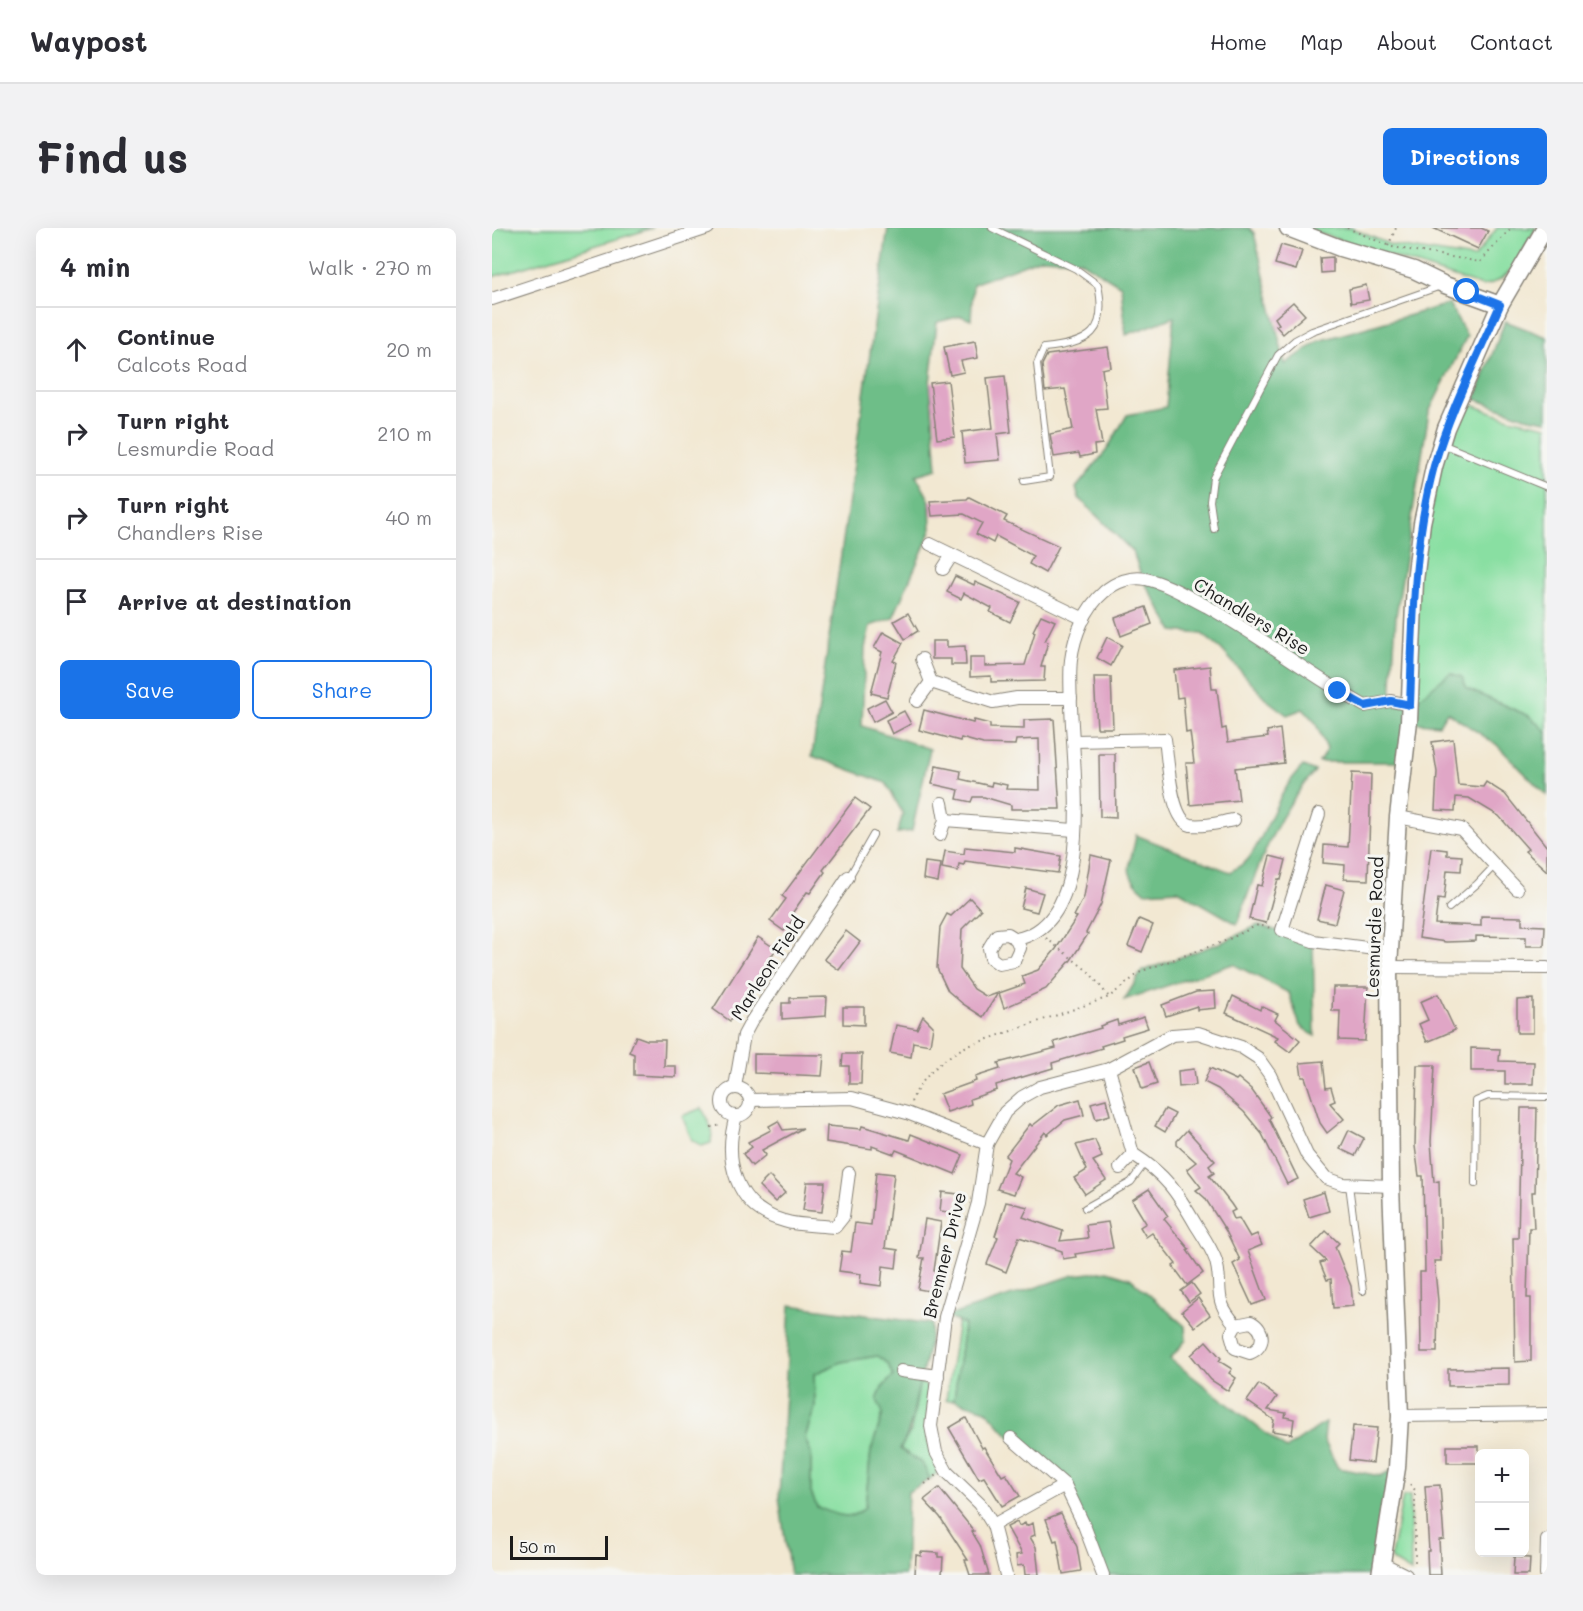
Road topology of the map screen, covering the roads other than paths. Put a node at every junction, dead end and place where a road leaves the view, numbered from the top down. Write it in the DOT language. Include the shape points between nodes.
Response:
graph roads {
  1 [pos="708,228"];
  2 [pos="992,228"];
  3 [pos="1288,228"];
  4 [pos="1545,228"];
  5 [pos="1445,285"];
  6 [pos="492,299"];
  7 [pos="1500,305"];
  8 [pos="1441,444"];
  9 [pos="1024,481"];
  10 [pos="1547,487"];
  11 [pos="1214,529"];
  12 [pos="930,544"];
  13 [pos="952,555"];
  14 [pos="943,569"];
  15 [pos="1084,619"];
  16 [pos="922,659"];
  17 [pos="931,682"];
  18 [pos="1071,698"];
  19 [pos="917,701"];
  20 [pos="1410,705"];
  21 [pos="1075,741"];
  22 [pos="942,803"];
  23 [pos="1319,814"];
  24 [pos="1398,817"];
  25 [pos="945,820"];
  26 [pos="1234,820"];
  27 [pos="1074,831"];
  28 [pos="940,835"];
  29 [pos="873,836"];
  30 [pos="1495,864"];
  31 [pos="848,877"];
  32 [pos="1517,889"];
  33 [pos="1449,908"];
  34 [pos="1016,939"];
  35 [pos="1390,959"];
  36 [pos="1547,968"];
  37 [pos="1110,1070"];
  38 [pos="735,1087"];
  39 [pos="1547,1096"];
  40 [pos="751,1100"];
  41 [pos="736,1116"];
  42 [pos="987,1144"];
  43 [pos="1133,1154"];
  44 [pos="1146,1162"];
  45 [pos="1120,1168"];
  46 [pos="849,1173"];
  47 [pos="1475,1184"];
  48 [pos="1349,1185"];
  49 [pos="1391,1186"];
  50 [pos="1085,1208"];
  51 [pos="1364,1291"];
  52 [pos="1236,1325"];
  53 [pos="901,1371"];
  54 [pos="938,1376"];
  55 [pos="1547,1414"];
  56 [pos="1400,1416"];
  57 [pos="1011,1438"];
  58 [pos="1065,1485"];
  59 [pos="993,1525"];
  60 [pos="1547,1540"];
  61 [pos="1382,1570"];
  62 [pos="1410,1573"];
  63 [pos="1006,1575"];
  64 [pos="1103,1575"];
  65 [pos="1546,1575"];
  1 -- 6 [label="street"];
  2 -- 9 [label="lane" via="1083,274 1098,285 1102,307 1096,330 1071,345 1044,348 1040,354 1037,364 1050,477"];
  3 -- 5 [label="street" via="1414,270"];
  4 -- 7 [label="street, Lesmurdie Road"];
  5 -- 7 [label="street"];
  5 -- 11 [label="lane" via="1312,331 1278,355 1214,478 1210,501"];
  7 -- 8 [label="street, Lesmurdie Road"];
  8 -- 10 [label="lane"];
  8 -- 20 [label="street, Lesmurdie Road" via="1422,523 1415,581"];
  12 -- 13 [label="street"];
  13 -- 14 [label="street"];
  13 -- 15 [label="street"];
  15 -- 18 [label="street, Chandlers Rise" via="1071,662"];
  15 -- 20 [label="street, Chandlers Rise" via="1101,594 1111,587 1127,579 1150,580 1236,623 1365,706 1391,701"];
  16 -- 17 [label="street"];
  17 -- 18 [label="street" via="993,702"];
  17 -- 19 [label="street"];
  18 -- 21 [label="street, Chandlers Rise"];
  20 -- 24 [label="street, Lesmurdie Road"];
  21 -- 26 [label="street" via="1165,739 1176,811 1183,822 1192,825"];
  21 -- 27 [label="street, Chandlers Rise"];
  22 -- 25 [label="street"];
  23 -- 35 [label="street" via="1282,930"];
  24 -- 30 [label="street" via="1461,829"];
  24 -- 35 [label="street, Lesmurdie Road"];
  25 -- 27 [label="street"];
  25 -- 28 [label="street"];
  27 -- 34 [label="street, Chandlers Rise" via="1068,883 1056,911 1037,932"];
  29 -- 31 [label="lane"];
  30 -- 32 [label="street"];
  30 -- 33 [label="lane"];
  31 -- 38 [label="street, Marleon Field" via="744,1035"];
  35 -- 36 [label="street"];
  35 -- 49 [label="street, Lesmurdie Road"];
  37 -- 42 [label="street" via="1051,1084 1022,1097 1005,1112"];
  37 -- 43 [label="street"];
  37 -- 48 [label="street" via="1172,1035 1198,1033 1241,1047 1258,1058 1270,1075 1316,1168 1326,1178"];
  38 -- 40 [label="street" via="747,1092"];
  38 -- 41 [label="street, Marleon Field" via="724,1095 722,1105 727,1113"];
  39 -- 47 [label="lane" via="1488,1095 1476,1101"];
  40 -- 41 [label="street" via="749,1109"];
  40 -- 42 [label="street" via="852,1098 907,1113"];
  41 -- 46 [label="street" via="729,1150 734,1174 750,1200 771,1215 784,1221 835,1227 843,1218"];
  42 -- 54 [label="street, Bremner Drive" via="978,1203 945,1317"];
  43 -- 44 [label="street"];
  43 -- 45 [label="street"];
  44 -- 50 [label="lane" via="1131,1182"];
  44 -- 52 [label="street" via="1171,1183 1207,1243 1216,1262 1221,1303"];
  48 -- 49 [label="street"];
  48 -- 51 [label="lane"];
  49 -- 56 [label="street, Lesmurdie Road"];
  53 -- 54 [label="street"];
  54 -- 59 [label="street, Bremner Drive" via="932,1426 936,1452 947,1472 980,1504"];
  55 -- 56 [label="street"];
  56 -- 61 [label="street, Lesmurdie Road" via="1397,1468"];
  57 -- 58 [label="street"];
  58 -- 59 [label="street"];
  58 -- 64 [label="street"];
  59 -- 63 [label="street, Bremner Drive"];
  60 -- 65 [label="street"];
  61 -- 62 [label="street, Lesmurdie Road"];
}
